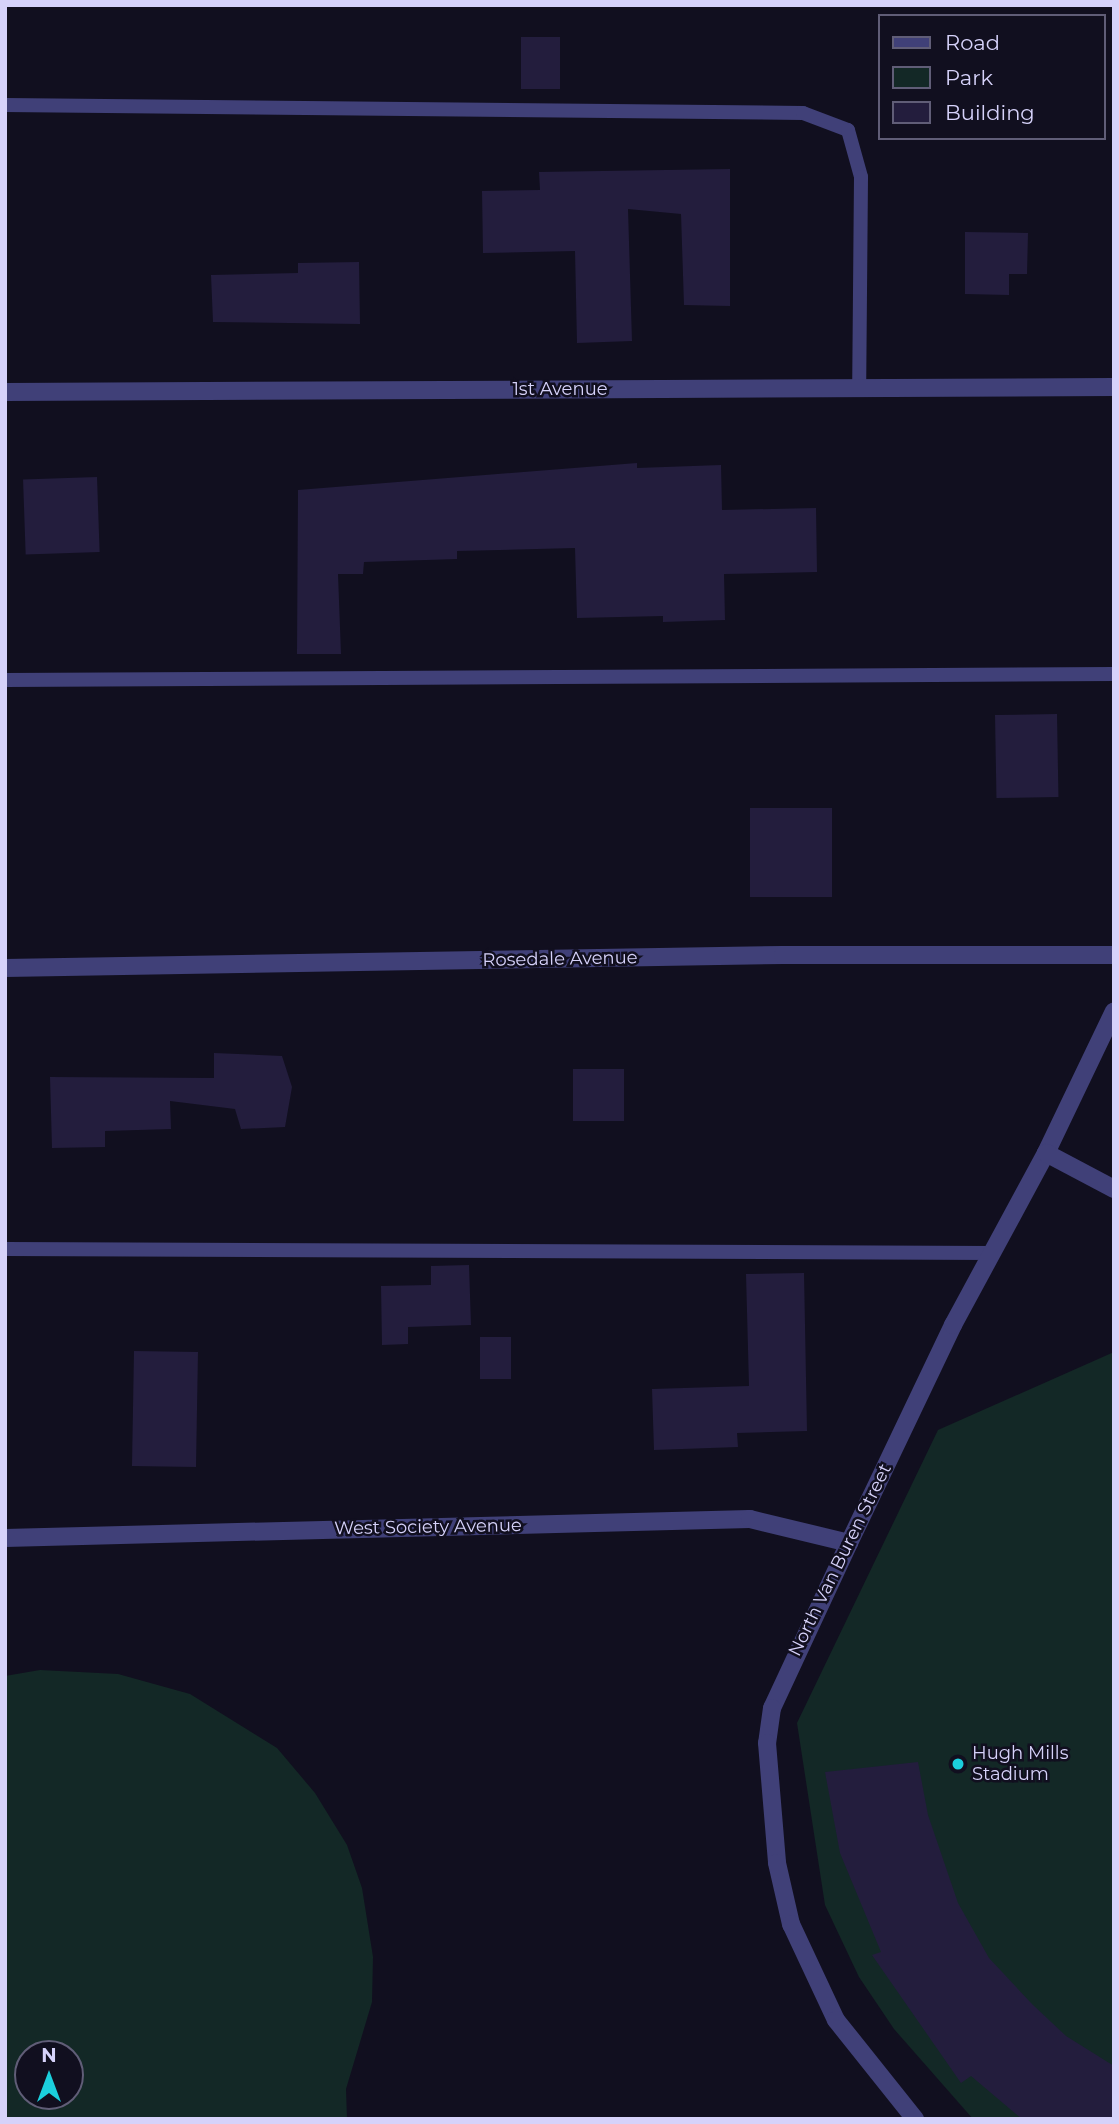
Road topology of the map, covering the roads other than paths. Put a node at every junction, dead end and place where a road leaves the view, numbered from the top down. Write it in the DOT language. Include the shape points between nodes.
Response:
graph roads {
  1 [pos="5,104"];
  2 [pos="1114,387"];
  3 [pos="859,388"];
  4 [pos="5,392"];
  5 [pos="1114,674"];
  6 [pos="5,680"];
  7 [pos="1114,955"];
  8 [pos="5,968"];
  9 [pos="1114,1011"];
  10 [pos="1046,1153"];
  11 [pos="1114,1189"];
  12 [pos="5,1249"];
  13 [pos="992,1252"];
  14 [pos="5,1538"];
  15 [pos="849,1543"];
  16 [pos="915,2119"];
  1 -- 3 [label="lane" via="803,113 848,130 861,177"];
  2 -- 3 [label="street, 1st Avenue"];
  3 -- 4 [label="street, 1st Avenue"];
  5 -- 6 [label="lane"];
  7 -- 8 [label="street, Rosedale Avenue" via="783,955"];
  9 -- 10 [label="street, North Van Buren Street"];
  10 -- 11 [label="street"];
  10 -- 13 [label="street, North Van Buren Street"];
  12 -- 13 [label="lane"];
  13 -- 15 [label="street, North Van Buren Street"];
  14 -- 15 [label="street, West Society Avenue" via="750,1519"];
  15 -- 16 [label="street, North Van Buren Street" via="772,1708 767,1743 777,1863 791,1924 836,2020"];
}
